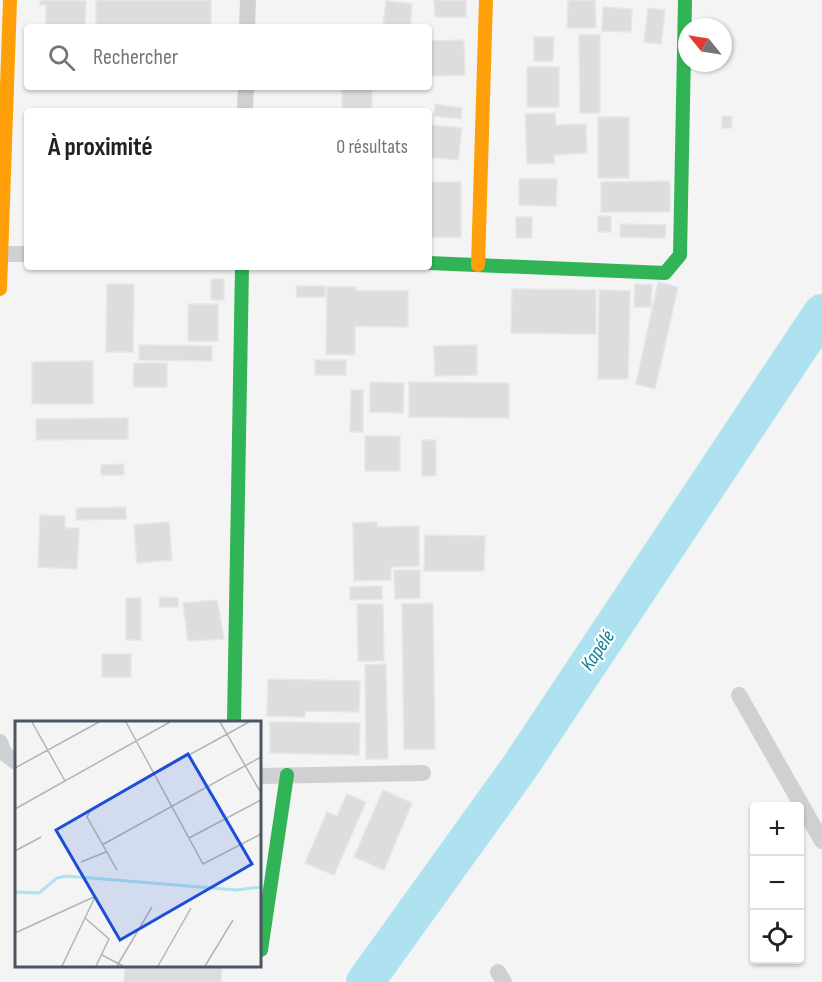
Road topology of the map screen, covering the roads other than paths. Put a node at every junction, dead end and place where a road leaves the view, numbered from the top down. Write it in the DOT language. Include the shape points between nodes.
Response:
graph roads {
  1 [pos="10,0"];
  2 [pos="248,0"];
  3 [pos="486,0"];
  4 [pos="685,0"];
  5 [pos="247,24"];
  6 [pos="246,90"];
  7 [pos="245,108"];
  8 [pos="0,254"];
  9 [pos="24,254"];
  10 [pos="432,263"];
  11 [pos="478,265"];
  12 [pos="242,270"];
  13 [pos="0,289"];
  14 [pos="739,695"];
  15 [pos="234,721"];
  16 [pos="0,742"];
  17 [pos="15,761"];
  18 [pos="423,773"];
  19 [pos="287,775"];
  20 [pos="261,776"];
  21 [pos="822,841"];
  22 [pos="261,950"];
  23 [pos="497,982"];
  24 [pos="504,982"];
  1 -- 8 [label="street"];
  2 -- 5 [label="street"];
  3 -- 11 [label="street"];
  4 -- 11 [label="street" via="680,255 665,273"];
  6 -- 7 [label="street"];
  8 -- 9 [label="street"];
  8 -- 13 [label="street"];
  10 -- 11 [label="street"];
  12 -- 15 [label="street"];
  14 -- 21 [label="street"];
  16 -- 17 [label="street" via="4,753"];
  18 -- 19 [label="street"];
  19 -- 20 [label="street"];
  19 -- 22 [label="street"];
  23 -- 24 [label="street" via="498,972"];
}
